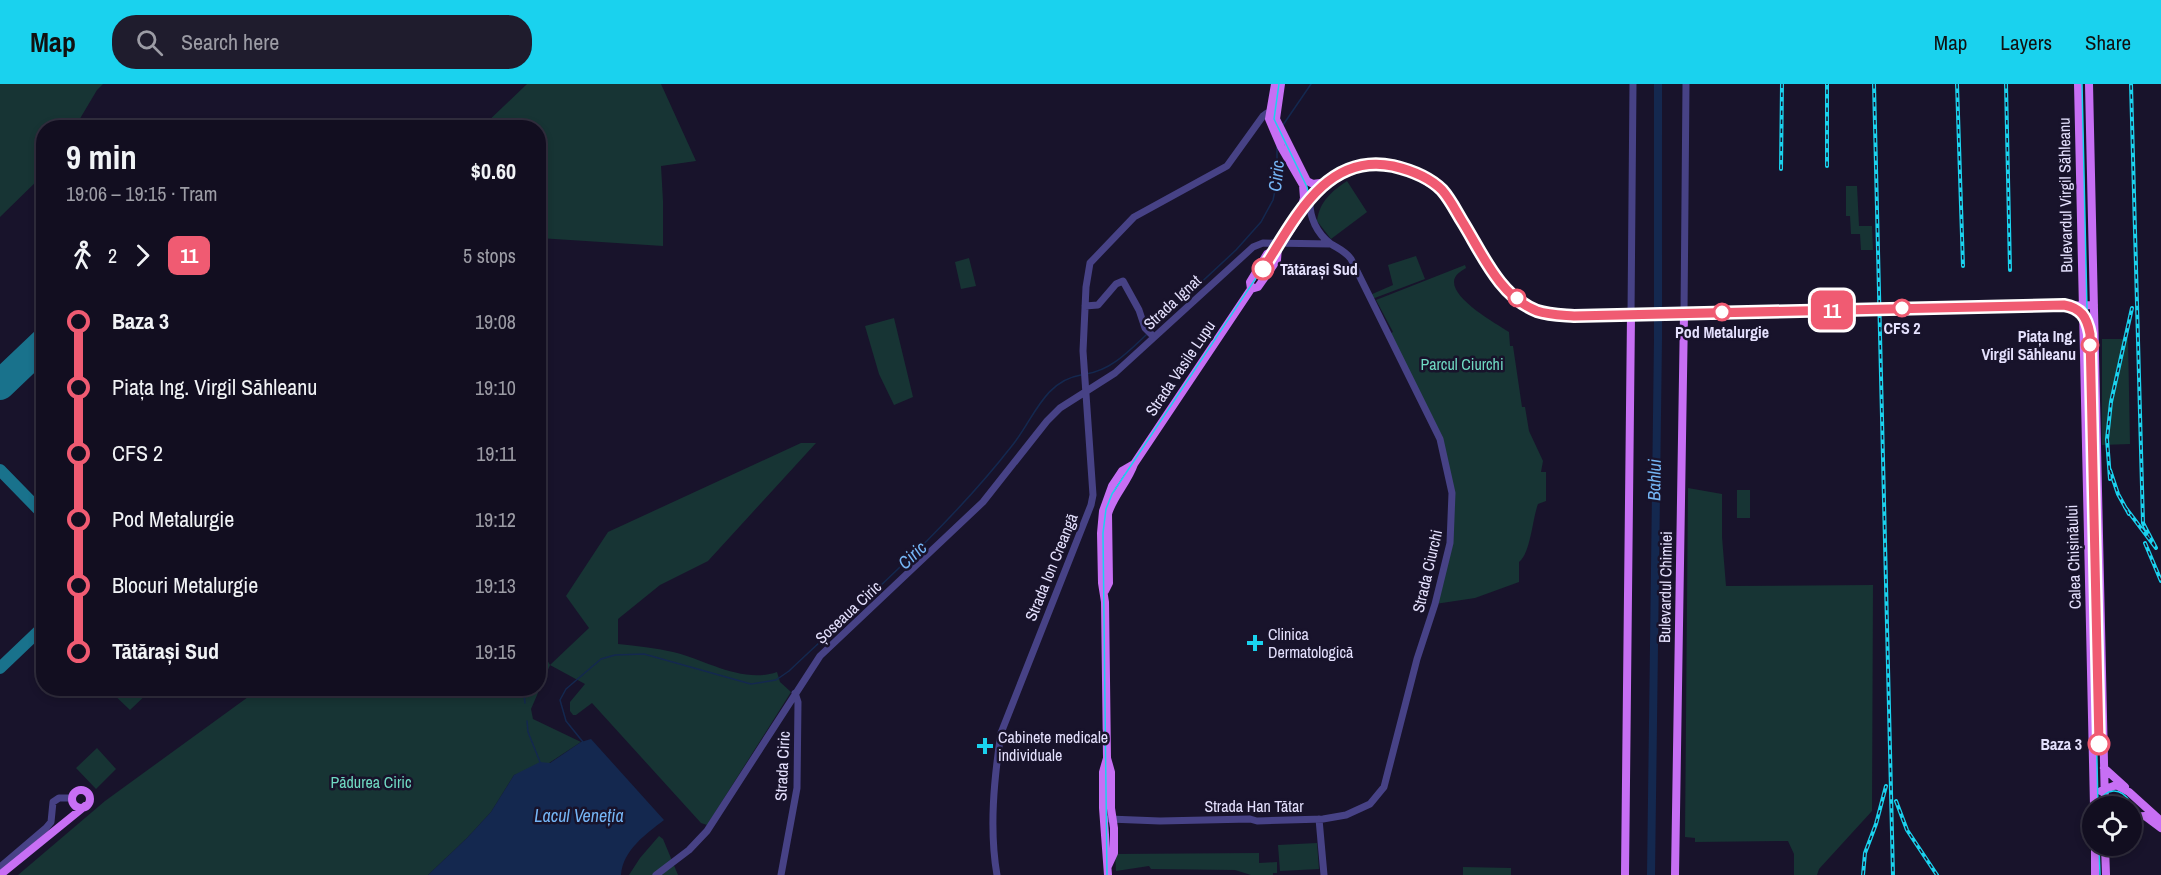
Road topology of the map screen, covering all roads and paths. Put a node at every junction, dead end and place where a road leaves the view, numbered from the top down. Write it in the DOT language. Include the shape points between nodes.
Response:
graph roads {
  1 [pos="1275,84"];
  2 [pos="1281,84"];
  3 [pos="1633,84"];
  4 [pos="1686,84"];
  5 [pos="2078,84"];
  6 [pos="2089,84"];
  7 [pos="1272,95"];
  8 [pos="1273,113"];
  9 [pos="1258,123"];
  10 [pos="1274,124"];
  11 [pos="1279,135"];
  12 [pos="1330,181"];
  13 [pos="1310,201"];
  14 [pos="1137,206"];
  15 [pos="1300,214"];
  16 [pos="1311,216"];
  17 [pos="1129,221"];
  18 [pos="1331,244"];
  19 [pos="1280,245"];
  20 [pos="2082,305"];
  21 [pos="2094,305"];
  22 [pos="1085,306"];
  23 [pos="1684,314"];
  24 [pos="1635,315"];
  25 [pos="1150,333"];
  26 [pos="1087,393"];
  27 [pos="795,693"];
  28 [pos="2104,768"];
  29 [pos="1384,787"];
  30 [pos="2104,789"];
  31 [pos="2129,792"];
  32 [pos="2093,796"];
  33 [pos="2099,796"];
  34 [pos="2104,796"];
  35 [pos="73,800"];
  36 [pos="85,806"];
  37 [pos="73,816"];
  38 [pos="2142,816"];
  39 [pos="1108,819"];
  40 [pos="1319,819"];
  41 [pos="2161,821"];
  42 [pos="2161,828"];
  43 [pos="2095,856"];
  44 [pos="2105,856"];
  45 [pos="0,867"];
  46 [pos="1108,871"];
  47 [pos="0,875"];
  48 [pos="656,875"];
  49 [pos="781,875"];
  50 [pos="997,875"];
  51 [pos="1324,875"];
  52 [pos="1625,875"];
  53 [pos="1676,875"];
  54 [pos="2095,875"];
  55 [pos="2106,875"];
  1 -- 7 [label="main road"];
  2 -- 8 [label="main road"];
  3 -- 24 [label="street"];
  4 -- 23 [label="street, Bulevardul Chimiei"];
  5 -- 20 [label="main road, Bulevardul Virgil Săhleanu"];
  6 -- 21 [label="main road, Bulevardul Virgil Săhleanu"];
  7 -- 8 [label="main road"];
  7 -- 9 [label="street"];
  8 -- 9 [label="street" via="1263,116"];
  8 -- 10 [label="main road"];
  9 -- 10 [label="street" via="1265,120"];
  9 -- 17 [label="street" via="1227,166"];
  10 -- 11 [label="main road"];
  11 -- 12 [label="main road" via="1307,181"];
  11 -- 15 [label="main road" via="1281,147 1303,185"];
  12 -- 13 [label="main road, Strada Vasile Lupu"];
  12 -- 24 [label="main road, Strada Vasile Lupu" via="1351,169 1369,165 1418,176 1442,191 1500,284 1525,305 1556,316"];
  13 -- 15 [label="main road, Strada Vasile Lupu"];
  13 -- 16 [label="street"];
  14 -- 17 [label="street"];
  15 -- 16 [label="street"];
  15 -- 19 [label="main road, Strada Vasile Lupu"];
  16 -- 18 [label="street, Strada Ciurchi"];
  17 -- 22 [label="street, Strada Ion Creangă" via="1090,263"];
  18 -- 19 [label="street"];
  18 -- 29 [label="street, Strada Ciurchi" via="1351,258 1421,398 1440,439 1452,493 1450,543"];
  19 -- 25 [label="street, Strada Ignat" via="1263,243 1245,253"];
  19 -- 39 [label="main road, Strada Vasile Lupu" via="1276,260 1258,287 1251,289 1134,464 1108,514 1107,758 1103,772"];
  20 -- 21 [label="main road, Strada Vasile Lupu"];
  20 -- 23 [label="main road, Strada Vasile Lupu"];
  20 -- 32 [label="main road, Calea Chișinăului"];
  21 -- 28 [label="main road, Calea Chișinăului"];
  22 -- 25 [label="street" via="1098,305 1123,281"];
  22 -- 26 [label="street, Strada Ion Creangă"];
  23 -- 24 [label="main road, Strada Vasile Lupu"];
  23 -- 53 [label="main road, Bulevardul Chimiei"];
  24 -- 52 [label="main road"];
  25 -- 26 [label="street, Strada Ignat" via="1115,373"];
  26 -- 27 [label="street, Șoseaua Ciric" via="1066,403 1047,422 983,502 820,656"];
  26 -- 50 [label="street, Strada Ion Creangă" via="1091,505 1001,733 993,847"];
  27 -- 48 [label="street, Șoseaua Ciric" via="707,831"];
  27 -- 49 [label="street, Strada Ciric" via="797,788"];
  28 -- 30 [label="main road, Calea Chișinăului"];
  28 -- 31 [label="main road"];
  29 -- 40 [label="street, Strada Han Tătar" via="1370,804 1346,815"];
  30 -- 31 [label="main road" via="2116,785"];
  30 -- 33 [label="main road"];
  30 -- 34 [label="main road, Calea Chișinăului"];
  31 -- 41 [label="main road"];
  35 -- 36 [label="main road" via="76,807"];
  35 -- 36 [label="main road" via="78,791 86,792 89,799"];
  35 -- 37 [label="main road"];
  35 -- 45 [label="street" via="59,798 53,802 51,822"];
  36 -- 37 [label="main road"];
  37 -- 47 [label="main road"];
  38 -- 42 [label="main road"];
  39 -- 40 [label="street, Strada Han Tătar"];
  39 -- 46 [label="main road, Strada Vasile Lupu"];
  40 -- 51 [label="street"];
  43 -- 54 [label="main road"];
  44 -- 55 [label="main road"];
}
